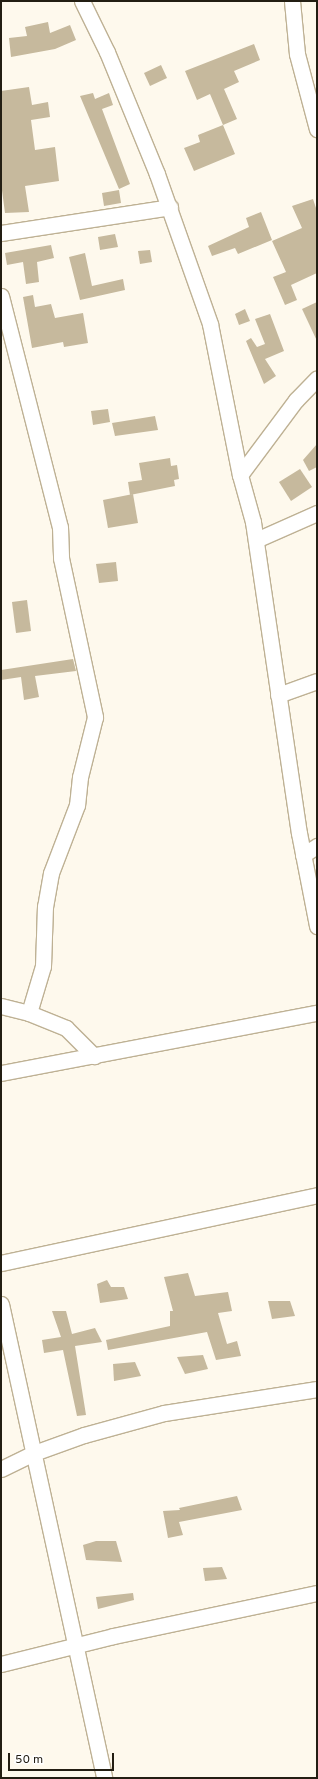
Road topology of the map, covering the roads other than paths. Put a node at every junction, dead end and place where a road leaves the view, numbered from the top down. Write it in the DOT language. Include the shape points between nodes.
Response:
graph roads {
  1 [pos="82,1"];
  2 [pos="292,1"];
  3 [pos="317,129"];
  4 [pos="170,207"];
  5 [pos="1,233"];
  6 [pos="1,296"];
  7 [pos="317,378"];
  8 [pos="240,475"];
  9 [pos="317,513"];
  10 [pos="256,540"];
  11 [pos="317,681"];
  12 [pos="278,695"];
  13 [pos="313,849"];
  14 [pos="317,926"];
  15 [pos="1,1006"];
  16 [pos="29,1012"];
  17 [pos="317,1013"];
  18 [pos="94,1056"];
  19 [pos="1,1073"];
  20 [pos="317,1195"];
  21 [pos="1,1263"];
  22 [pos="1,1304"];
  23 [pos="317,1389"];
  24 [pos="34,1453"];
  25 [pos="1,1469"];
  26 [pos="317,1593"];
  27 [pos="76,1644"];
  28 [pos="1,1664"];
  29 [pos="104,1778"];
  1 -- 4 [label="street" via="108,52"];
  2 -- 3 [label="street" via="297,54"];
  4 -- 5 [label="street"];
  4 -- 8 [label="street" via="176,234 210,324"];
  6 -- 16 [label="street" via="60,527 61,558 95,717 80,777 78,805 51,873 45,906 43,966"];
  7 -- 8 [label="street" via="296,400"];
  8 -- 10 [label="street"];
  9 -- 10 [label="street"];
  10 -- 12 [label="street"];
  11 -- 12 [label="street"];
  12 -- 13 [label="street"];
  13 -- 14 [label="street"];
  15 -- 16 [label="street"];
  16 -- 18 [label="street" via="66,1028"];
  17 -- 18 [label="street"];
  18 -- 19 [label="street"];
  20 -- 21 [label="street"];
  22 -- 24 [label="street"];
  23 -- 24 [label="street" via="164,1413 84,1435"];
  24 -- 25 [label="street"];
  24 -- 27 [label="street"];
  26 -- 27 [label="street"];
  27 -- 28 [label="street"];
  27 -- 29 [label="street"];
}
